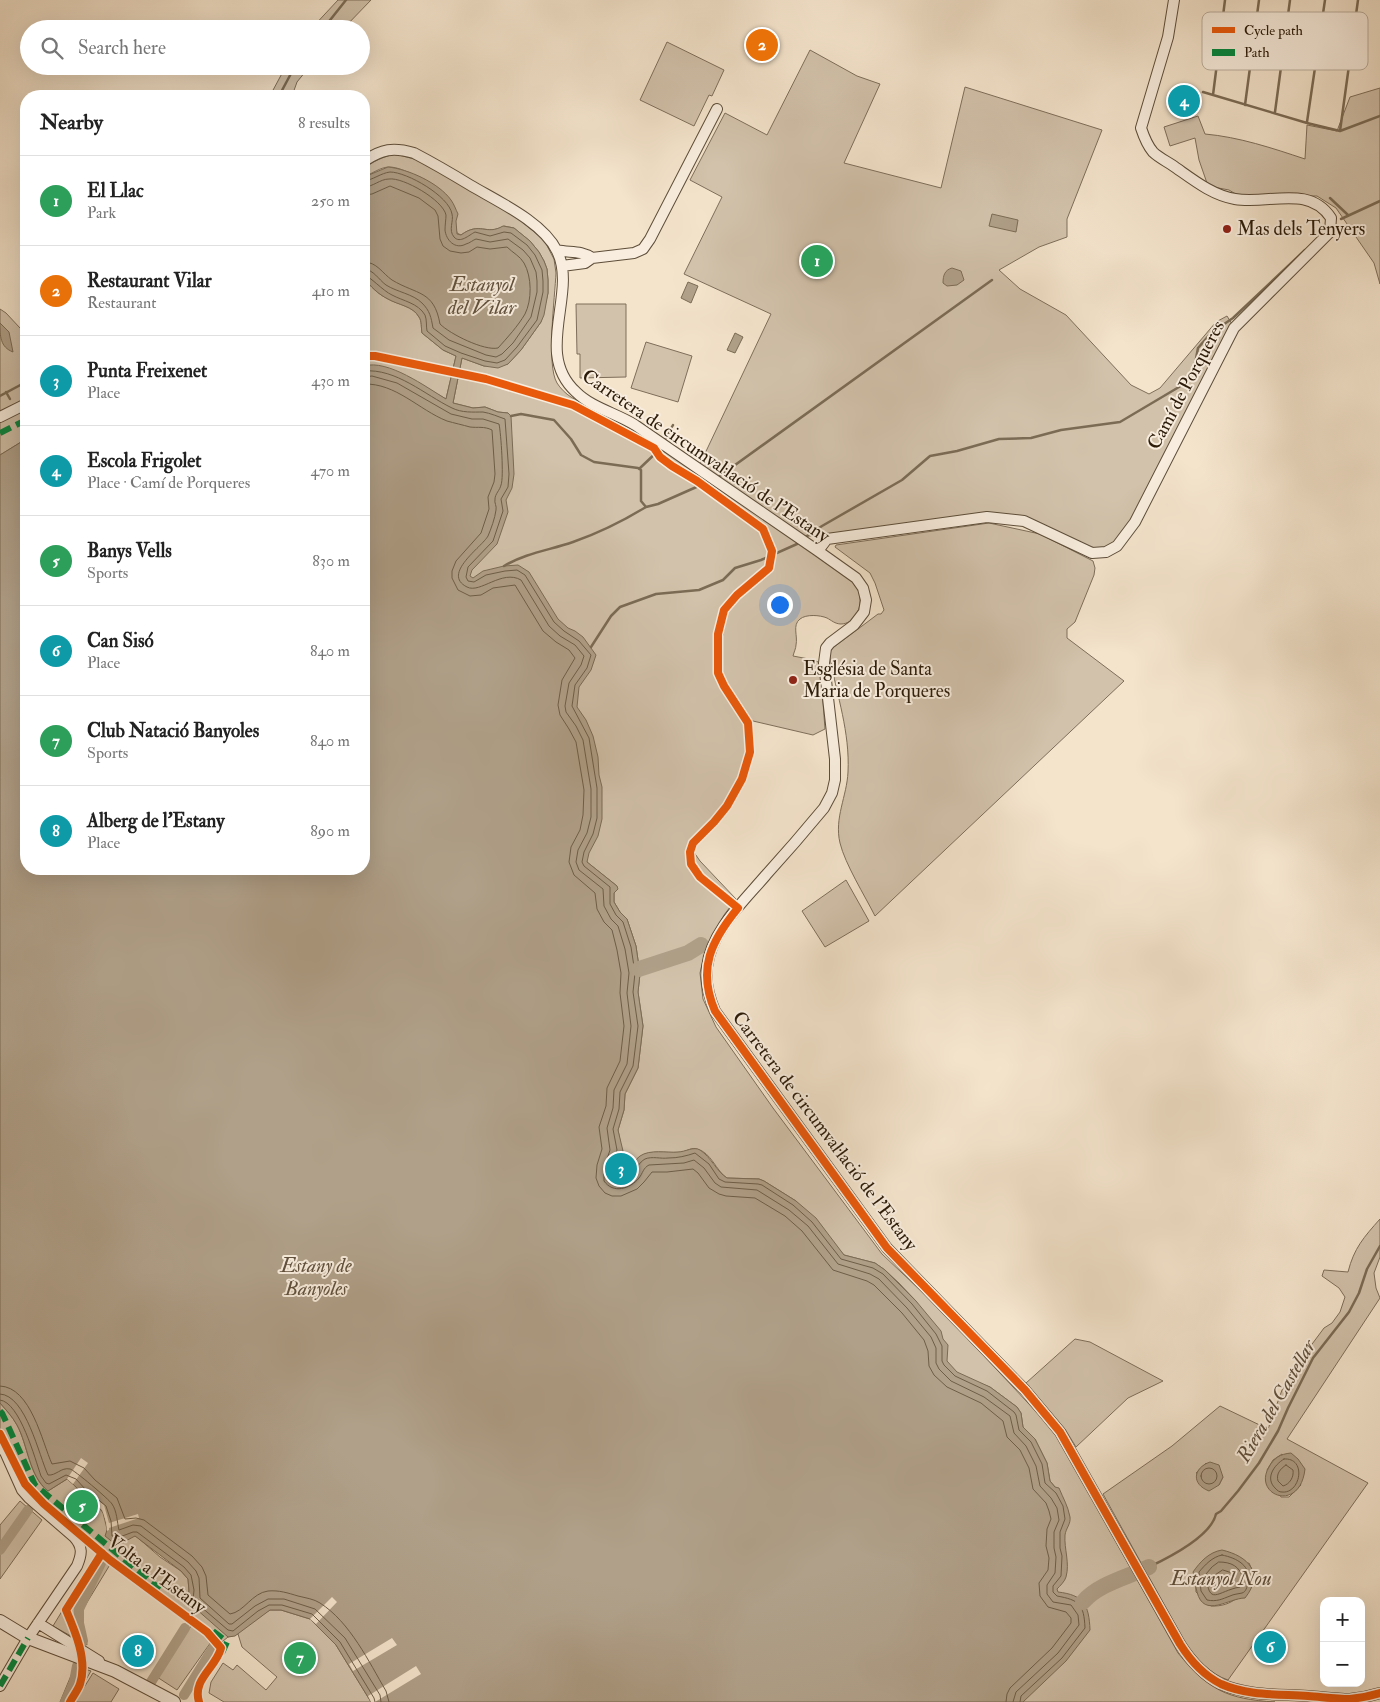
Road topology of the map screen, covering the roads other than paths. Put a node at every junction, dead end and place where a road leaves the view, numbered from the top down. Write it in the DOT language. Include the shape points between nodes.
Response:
graph roads {
  1 [pos="1174,0"];
  2 [pos="717,109"];
  3 [pos="370,157"];
  4 [pos="557,250"];
  5 [pos="592,258"];
  6 [pos="562,266"];
  7 [pos="20,407"];
  8 [pos="0,417"];
  9 [pos="818,551"];
  10 [pos="0,1448"];
  11 [pos="0,1621"];
  12 [pos="38,1623"];
  13 [pos="28,1638"];
  14 [pos="115,1670"];
  15 [pos="0,1686"];
  16 [pos="1380,1693"];
  17 [pos="174,1702"];
  1 -- 9 [label="street, Camí de Porqueres" via="1168,37 1141,128 1146,142 1155,153 1210,190 1236,199 1310,200 1320,205 1331,218 1330,232 1234,328 1135,522 1117,546 1106,552 1092,553 1024,521 987,517 827,539"];
  2 -- 5 [label="street" via="643,249"];
  3 -- 4 [label="street" via="388,150 414,153 512,209 546,236"];
  4 -- 5 [label="street" via="580,252"];
  4 -- 6 [label="street, Carretera de circumval·lació de l'Estany"];
  5 -- 6 [label="street" via="586,263"];
  6 -- 9 [label="street, Carretera de circumval·lació de l'Estany" via="558,362 570,387 583,398 635,425"];
  7 -- 8 [label="street"];
  9 -- 16 [label="street, Carretera de circumval·lació de l'Estany" via="856,578 866,600 860,618 830,643 825,652 835,780 824,808 719,934 707,965 706,979 715,1011 887,1248 1025,1390 1060,1432 1189,1657 1209,1677 1238,1689 1266,1694 1350,1698"];
  10 -- 12 [label="street" via="28,1498 74,1537 82,1550 77,1566"];
  11 -- 13 [label="street"];
  12 -- 13 [label="street"];
  12 -- 14 [label="street"];
  13 -- 14 [label="street"];
  13 -- 15 [label="street"];
  14 -- 17 [label="street"];
}
